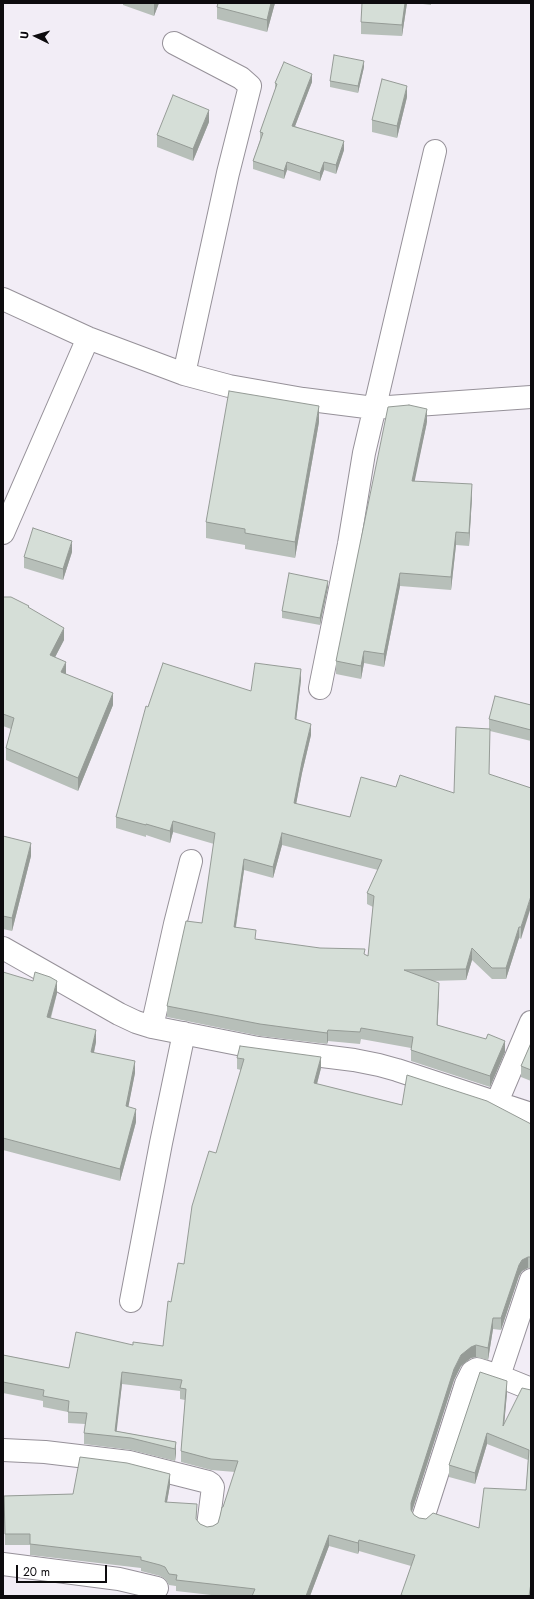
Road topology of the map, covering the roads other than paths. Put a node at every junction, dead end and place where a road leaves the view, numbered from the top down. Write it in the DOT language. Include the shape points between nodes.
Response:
graph roads {
  1 [pos="174,43"];
  2 [pos="435,151"];
  3 [pos="3,299"];
  4 [pos="88,338"];
  5 [pos="184,374"];
  6 [pos="531,397"];
  7 [pos="374,408"];
  8 [pos="3,533"];
  9 [pos="320,688"];
  10 [pos="191,861"];
  11 [pos="3,948"];
  12 [pos="531,1022"];
  13 [pos="152,1028"];
  14 [pos="184,1033"];
  15 [pos="497,1102"];
  16 [pos="531,1114"];
  17 [pos="531,1280"];
  18 [pos="131,1301"];
  19 [pos="499,1376"];
  20 [pos="531,1389"];
  21 [pos="3,1450"];
  22 [pos="423,1518"];
  23 [pos="208,1526"];
  24 [pos="3,1564"];
  25 [pos="157,1588"];
  1 -- 5 [label="street" via="241,78 250,86 228,173"];
  2 -- 7 [label="street"];
  3 -- 4 [label="street"];
  4 -- 5 [label="street"];
  4 -- 8 [label="street"];
  5 -- 7 [label="street" via="229,386"];
  6 -- 7 [label="street"];
  7 -- 9 [label="street"];
  10 -- 13 [label="street"];
  11 -- 13 [label="street" via="119,1014"];
  12 -- 15 [label="street"];
  13 -- 14 [label="street"];
  14 -- 15 [label="street" via="258,1048 378,1065"];
  14 -- 18 [label="street"];
  15 -- 16 [label="street"];
  17 -- 19 [label="street"];
  19 -- 20 [label="street"];
  19 -- 22 [label="street" via="477,1368 472,1372"];
  21 -- 23 [label="street" via="129,1462 208,1482 213,1487"];
  24 -- 25 [label="street" via="119,1579"];
}
